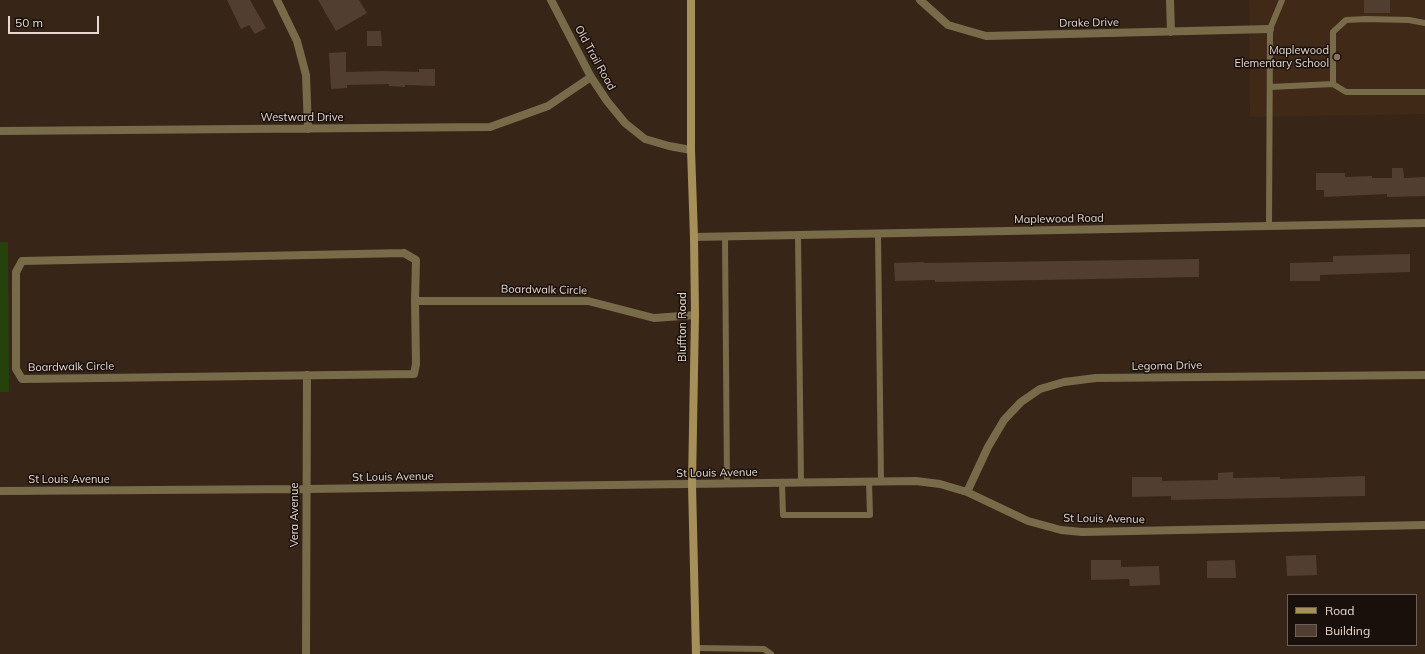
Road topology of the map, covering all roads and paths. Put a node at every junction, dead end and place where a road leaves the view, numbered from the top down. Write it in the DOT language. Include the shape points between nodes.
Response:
graph roads {
  1 [pos="277,0"];
  2 [pos="551,0"];
  3 [pos="691,0"];
  4 [pos="920,0"];
  5 [pos="1170,0"];
  6 [pos="1282,0"];
  7 [pos="1425,23"];
  8 [pos="1270,29"];
  9 [pos="1170,32"];
  10 [pos="591,77"];
  11 [pos="1333,84"];
  12 [pos="1270,87"];
  13 [pos="1425,92"];
  14 [pos="308,129"];
  15 [pos="0,131"];
  16 [pos="691,150"];
  17 [pos="1425,223"];
  18 [pos="1269,226"];
  19 [pos="878,234"];
  20 [pos="798,235"];
  21 [pos="694,237"];
  22 [pos="725,237"];
  23 [pos="415,302"];
  24 [pos="695,315"];
  25 [pos="307,375"];
  26 [pos="1425,375"];
  27 [pos="881,481"];
  28 [pos="801,482"];
  29 [pos="869,482"];
  30 [pos="782,483"];
  31 [pos="692,484"];
  32 [pos="727,484"];
  33 [pos="306,489"];
  34 [pos="0,491"];
  35 [pos="967,492"];
  36 [pos="1425,525"];
  37 [pos="696,651"];
  38 [pos="306,654"];
  39 [pos="771,654"];
  1 -- 14 [label="street" via="297,41 306,75"];
  2 -- 10 [label="street, Old Trail Road"];
  3 -- 16 [label="main road, Bluffton Road"];
  4 -- 9 [label="street, Drake Drive" via="948,25 986,36"];
  5 -- 9 [label="street"];
  6 -- 8 [label="lane"];
  7 -- 11 [label="lane" via="1409,20 1346,20 1333,32"];
  8 -- 9 [label="street, Drake Drive"];
  8 -- 12 [label="lane"];
  10 -- 14 [label="street, Westward Drive" via="548,106 490,127"];
  10 -- 16 [label="street, Old Trail Road" via="625,123 645,139"];
  11 -- 12 [label="lane"];
  11 -- 13 [label="lane" via="1346,92"];
  12 -- 18 [label="lane"];
  14 -- 15 [label="street, Westward Drive"];
  16 -- 21 [label="main road, Bluffton Road"];
  17 -- 18 [label="street, Maplewood Road"];
  18 -- 19 [label="street, Maplewood Road"];
  19 -- 20 [label="street, Maplewood Road"];
  19 -- 27 [label="lane"];
  20 -- 22 [label="street, Maplewood Road"];
  20 -- 28 [label="lane"];
  21 -- 22 [label="street, Maplewood Road"];
  21 -- 24 [label="main road, Bluffton Road"];
  22 -- 32 [label="lane"];
  23 -- 24 [label="street, Boardwalk Circle" via="588,301 654,318"];
  23 -- 25 [label="street, Boardwalk Circle" via="414,374"];
  23 -- 25 [label="street, Boardwalk Circle" via="416,260 404,254 22,261 16,272 16,368 22,379"];
  24 -- 31 [label="main road, Bluffton Road"];
  25 -- 33 [label="street, Vera Avenue"];
  26 -- 35 [label="street, Legoma Drive" via="1096,378 1064,382 1040,389 1021,402 1004,420"];
  27 -- 29 [label="street, St Louis Avenue"];
  27 -- 35 [label="street, St Louis Avenue" via="916,480"];
  28 -- 29 [label="street, St Louis Avenue"];
  28 -- 30 [label="street, St Louis Avenue"];
  29 -- 30 [label="lane" via="870,515 783,515"];
  30 -- 32 [label="street, St Louis Avenue"];
  31 -- 32 [label="street, St Louis Avenue"];
  31 -- 33 [label="street, St Louis Avenue"];
  31 -- 37 [label="main road, Bluffton Road"];
  33 -- 34 [label="street, St Louis Avenue"];
  33 -- 38 [label="street, Vera Avenue"];
  35 -- 36 [label="street, St Louis Avenue" via="1028,521 1061,530 1082,532"];
  37 -- 39 [label="lane" via="764,650"];
}
